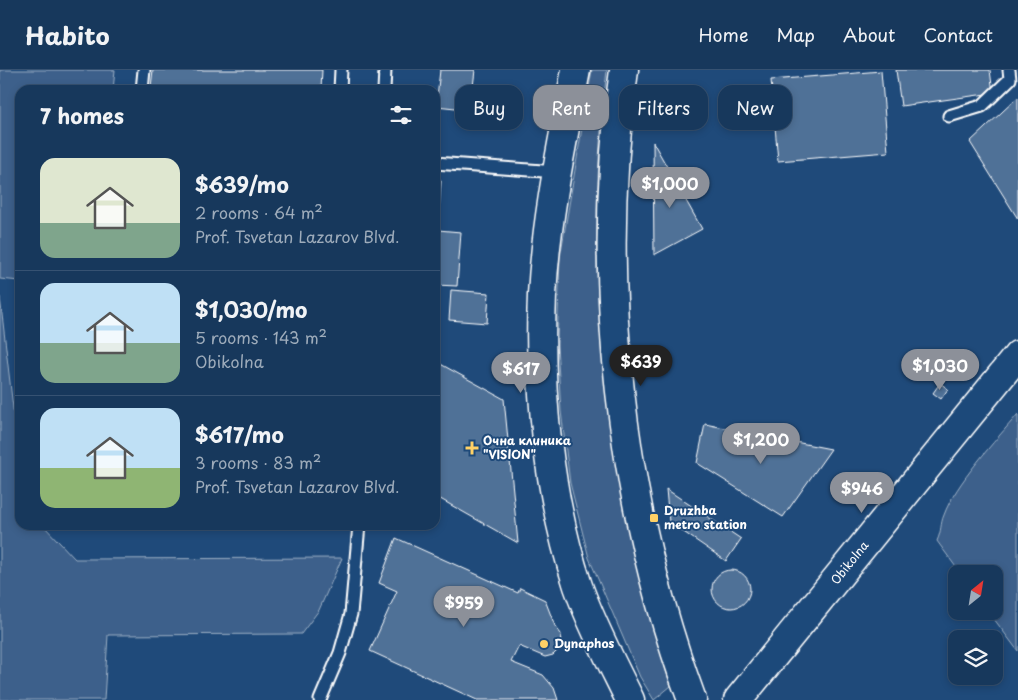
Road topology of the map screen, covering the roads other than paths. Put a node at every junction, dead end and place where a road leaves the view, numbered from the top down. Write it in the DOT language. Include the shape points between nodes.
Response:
graph roads {
  1 [pos="144,70"];
  2 [pos="341,70"];
  3 [pos="385,70"];
  4 [pos="576,70"];
  5 [pos="624,70"];
  6 [pos="1010,70"];
  7 [pos="142,85"];
  8 [pos="340,85"];
  9 [pos="384,85"];
  10 [pos="949,116"];
  11 [pos="440,163"];
  12 [pos="557,172"];
  13 [pos="1018,355"];
  14 [pos="359,530"];
  15 [pos="320,700"];
  16 [pos="630,700"];
  17 [pos="692,700"];
  18 [pos="738,700"];
  1 -- 7 [label="lane"];
  2 -- 8 [label="lane"];
  3 -- 9 [label="lane"];
  4 -- 12 [label="main road"];
  5 -- 17 [label="main road" via="614,177 618,374 627,454 648,552"];
  6 -- 10 [label="lane" via="1010,79 982,106"];
  11 -- 12 [label="lane"];
  12 -- 16 [label="main road" via="542,293 542,391 546,433 563,526 579,588"];
  13 -- 18 [label="main road, Obikolna"];
  14 -- 15 [label="lane" via="350,620"];
}
